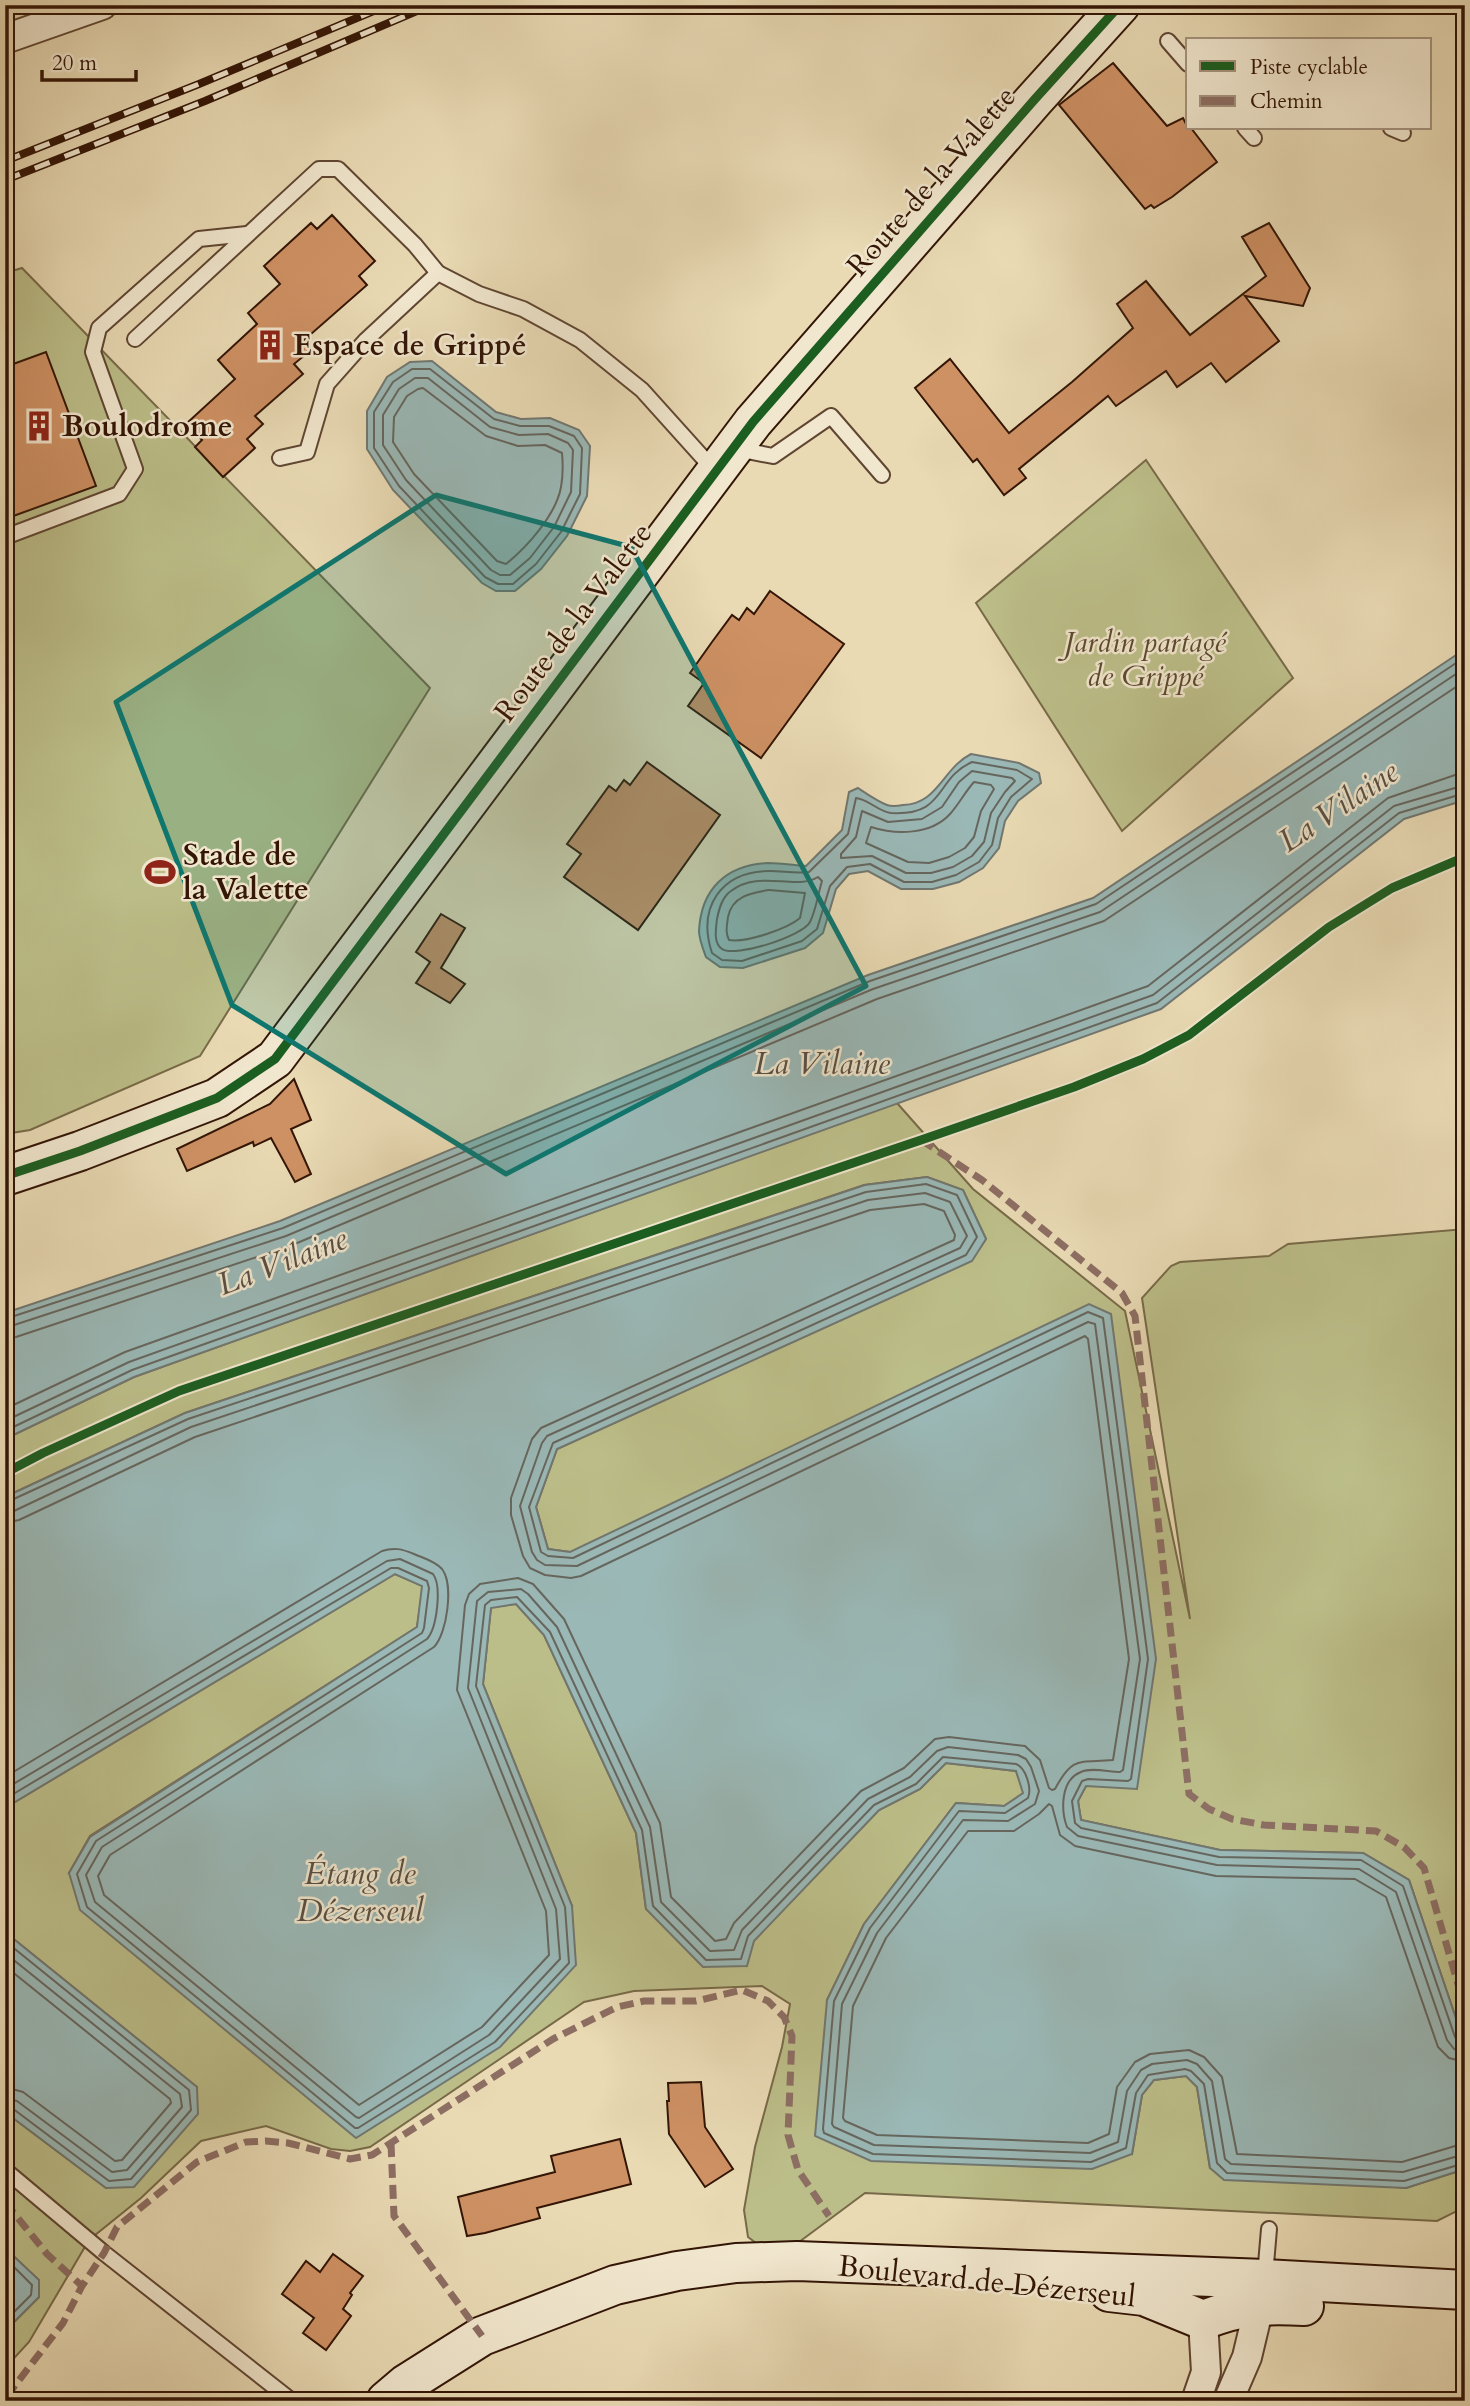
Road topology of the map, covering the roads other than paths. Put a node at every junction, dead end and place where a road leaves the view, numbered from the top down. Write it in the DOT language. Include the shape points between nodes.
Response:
graph roads {
  1 [pos="102,5"];
  2 [pos="1120,5"];
  3 [pos="5,39"];
  4 [pos="1168,41"];
  5 [pos="1186,62"];
  6 [pos="247,234"];
  7 [pos="438,273"];
  8 [pos="135,339"];
  9 [pos="280,458"];
  10 [pos="725,460"];
  11 [pos="882,475"];
  12 [pos="5,537"];
  13 [pos="5,1176"];
  14 [pos="5,2170"];
  15 [pos="1269,2229"];
  16 [pos="797,2261"];
  17 [pos="1465,2290"];
  18 [pos="1263,2292"];
  19 [pos="1465,2308"];
  20 [pos="1203,2320"];
  21 [pos="292,2401"];
  22 [pos="386,2401"];
  23 [pos="1196,2401"];
  24 [pos="1228,2401"];
  1 -- 3 [label="street"];
  2 -- 10 [label="street, Route de la Valette" via="753,422"];
  4 -- 5 [label="lane"];
  6 -- 7 [label="lane" via="319,169 338,169"];
  6 -- 8 [label="lane"];
  6 -- 12 [label="lane" via="199,239 99,328 93,352 135,469 119,494"];
  7 -- 9 [label="lane" via="366,340 327,384 307,452"];
  7 -- 10 [label="lane" via="523,309 580,340"];
  10 -- 11 [label="lane" via="773,456 831,416"];
  10 -- 13 [label="street, Route de la Valette" via="275,1059 217,1098"];
  14 -- 21 [label="lane"];
  15 -- 18 [label="lane"];
  16 -- 18 [label="street, Boulevard de Dézerseul"];
  16 -- 20 [label="street, Boulevard de Dézerseul" via="1143,2296"];
  16 -- 22 [label="street, Boulevard de Dézerseul" via="736,2263 615,2285 482,2336"];
  17 -- 18 [label="street, Boulevard de Dézerseul"];
  18 -- 19 [label="street, Boulevard de Dézerseul" via="1334,2308"];
  18 -- 20 [label="street, Boulevard de Dézerseul"];
  18 -- 24 [label="street" via="1247,2357"];
  20 -- 23 [label="street" via="1206,2372"];
}
